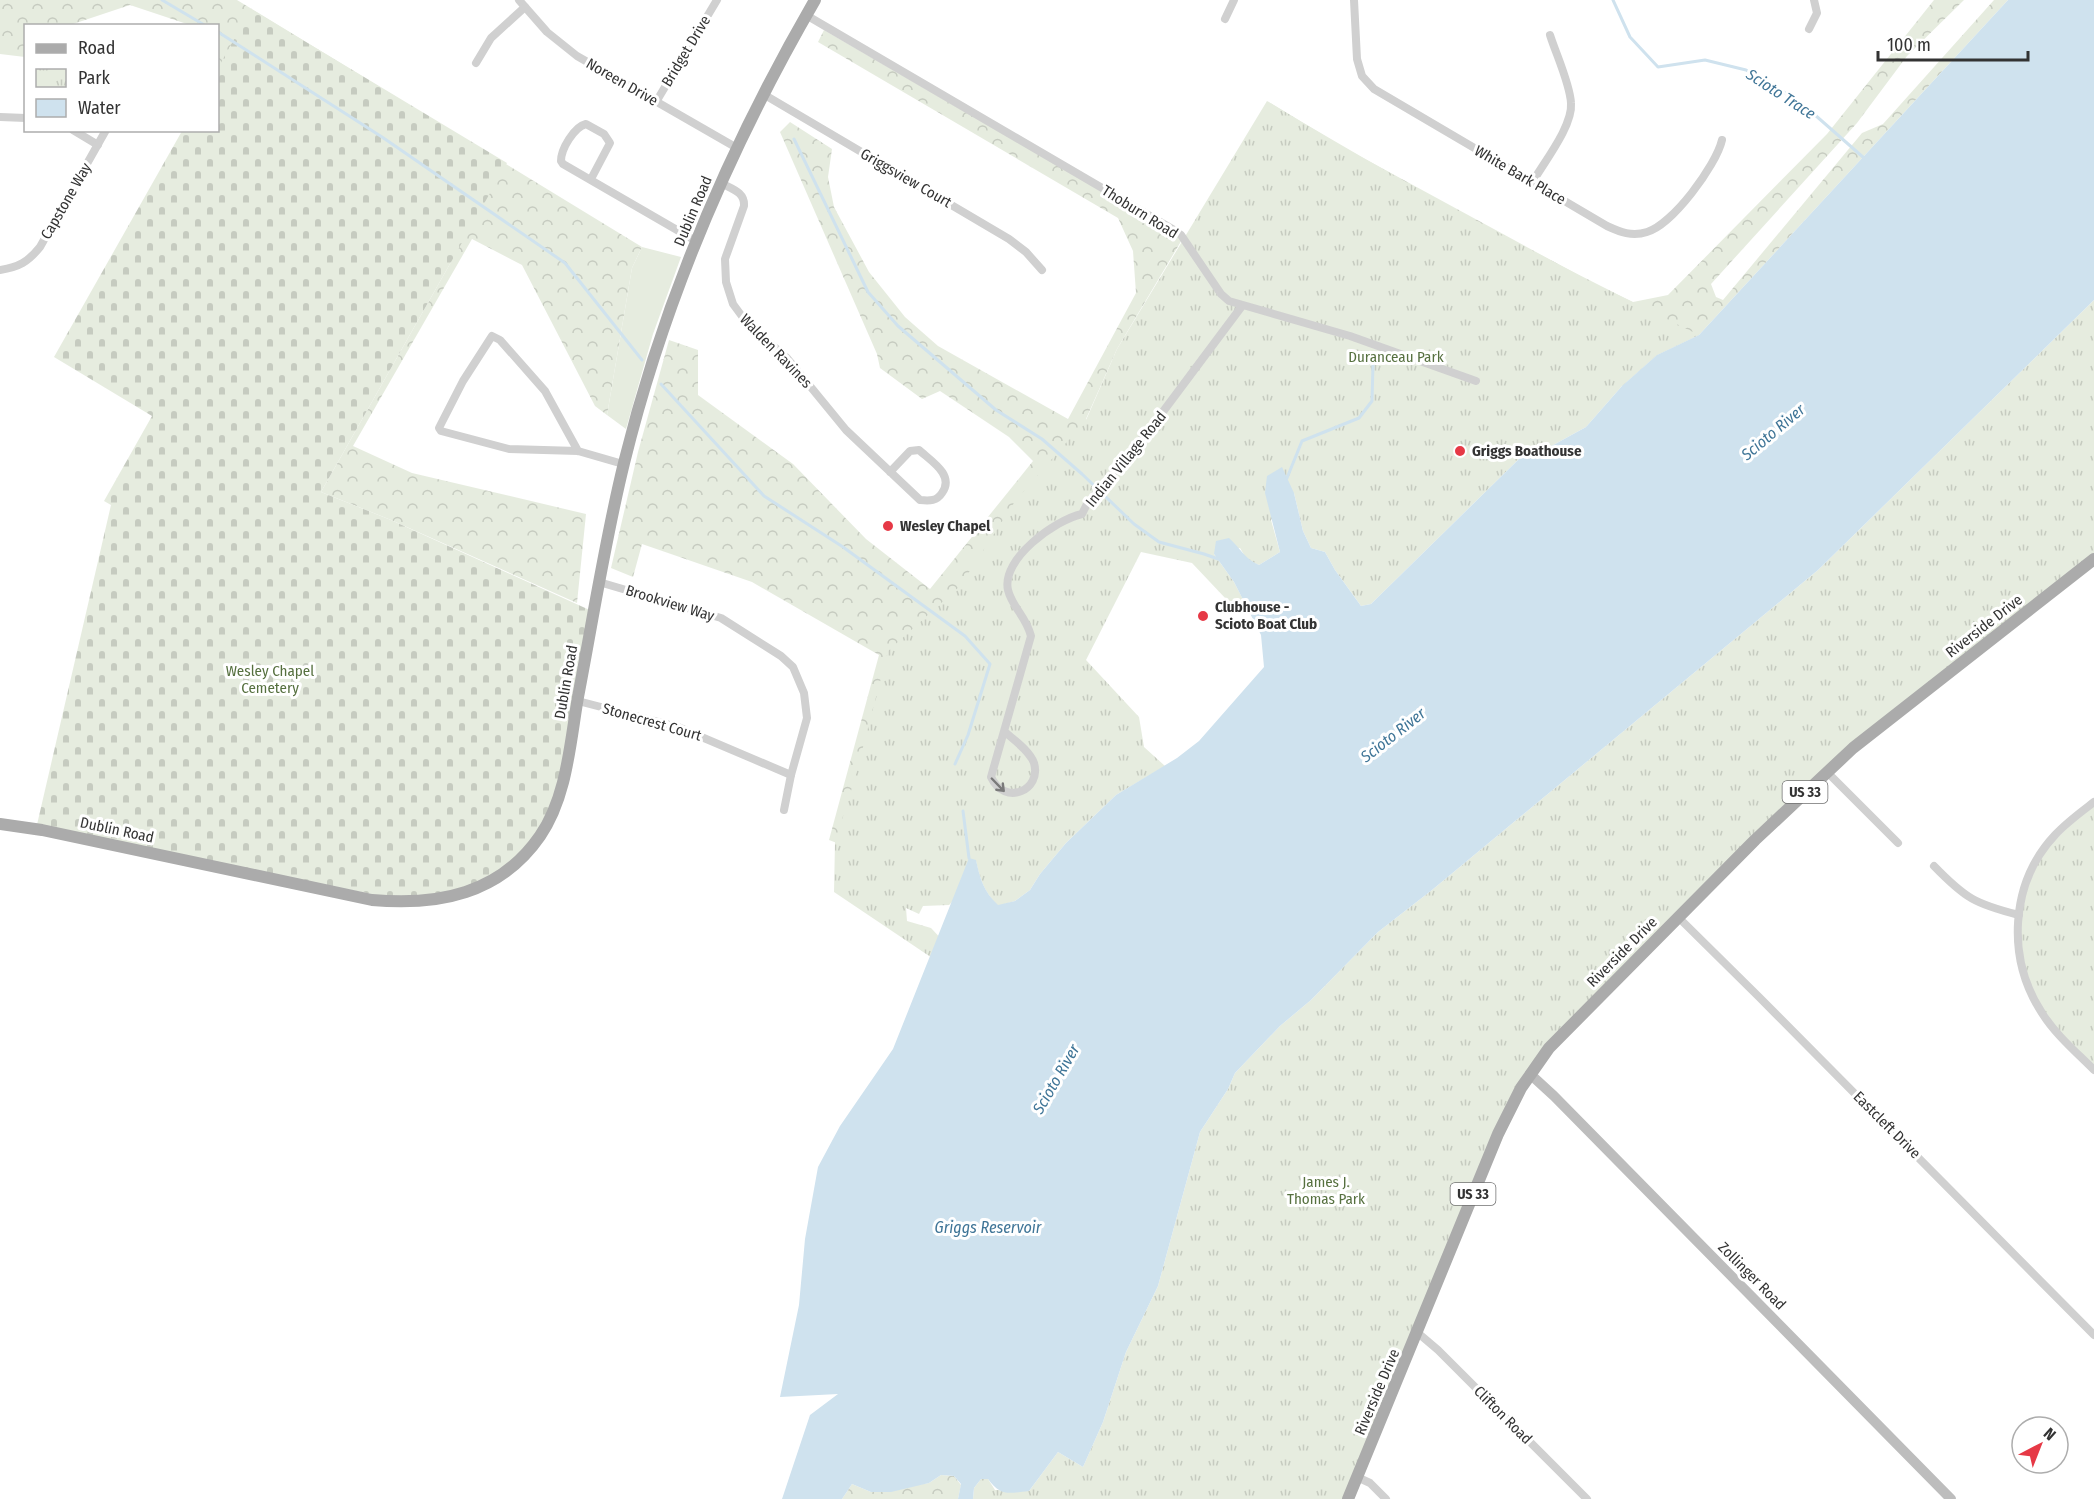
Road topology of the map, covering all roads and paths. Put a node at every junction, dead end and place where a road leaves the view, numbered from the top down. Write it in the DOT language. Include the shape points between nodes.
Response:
graph roads {
  1 [pos="717,0"];
  2 [pos="815,0"];
  3 [pos="1234,0"];
  4 [pos="1354,0"];
  5 [pos="1814,0"];
  6 [pos="522,3"];
  7 [pos="806,15"];
  8 [pos="1224,19"];
  9 [pos="1809,29"];
  10 [pos="1550,35"];
  11 [pos="476,63"];
  12 [pos="763,94"];
  13 [pos="656,102"];
  14 [pos="0,117"];
  15 [pos="24,118"];
  16 [pos="76,132"];
  17 [pos="105,132"];
  18 [pos="1722,141"];
  19 [pos="98,145"];
  20 [pos="737,148"];
  21 [pos="591,179"];
  22 [pos="721,183"];
  23 [pos="1532,183"];
  24 [pos="696,241"];
  25 [pos="0,270"];
  26 [pos="1042,270"];
  27 [pos="1242,306"];
  28 [pos="1476,381"];
  29 [pos="578,451"];
  30 [pos="623,464"];
  31 [pos="890,472"];
  32 [pos="2094,559"];
  33 [pos="599,582"];
  34 [pos="578,701"];
  35 [pos="1005,732"];
  36 [pos="1827,772"];
  37 [pos="791,775"];
  38 [pos="2094,802"];
  39 [pos="784,810"];
  40 [pos="0,824"];
  41 [pos="1898,843"];
  42 [pos="1934,866"];
  43 [pos="2019,915"];
  44 [pos="1678,917"];
  45 [pos="2094,1070"];
  46 [pos="1530,1074"];
  47 [pos="1418,1333"];
  48 [pos="2094,1335"];
  49 [pos="1357,1477"];
  50 [pos="1348,1499"];
  51 [pos="1386,1499"];
  52 [pos="1587,1499"];
  53 [pos="1951,1499"];
  1 -- 13 [label="street, Bridget Drive"];
  2 -- 7 [label="main road, Dublin Road"];
  3 -- 8 [label="street"];
  4 -- 23 [label="street, White Bark Place" via="1357,59 1362,76 1374,89"];
  5 -- 9 [label="street" via="1816,13"];
  6 -- 11 [label="street" via="491,38"];
  6 -- 13 [label="street, Noreen Drive" via="559,43"];
  7 -- 12 [label="main road, Dublin Road"];
  7 -- 27 [label="street, Thoburn Road" via="1174,230 1221,294"];
  10 -- 23 [label="street" via="1570,97 1570,116"];
  12 -- 20 [label="main road, Dublin Road"];
  12 -- 26 [label="street, Griggsview Court" via="1009,239"];
  13 -- 20 [label="street, Noreen Drive"];
  14 -- 15 [label="street"];
  16 -- 19 [label="street"];
  17 -- 19 [label="street, Capstone Way"];
  18 -- 23 [label="street, White Bark Place" via="1705,177 1668,219 1648,232 1622,233"];
  19 -- 25 [label="street, Capstone Way" via="40,247 21,266"];
  20 -- 22 [label="main road, Dublin Road"];
  21 -- 21 [label="street" via="609,143 604,134 586,124 578,128 561,161"];
  21 -- 24 [label="street"];
  22 -- 24 [label="main road, Dublin Road"];
  22 -- 31 [label="street, Walden Ravines" via="742,194 745,200 725,259 726,282 733,304 747,323 787,358 846,430"];
  24 -- 30 [label="main road, Dublin Road" via="668,316"];
  27 -- 28 [label="street, Thoburn Road" via="1350,336"];
  27 -- 35 [label="street, Indian Village Road" via="1082,514 1061,522 1015,562 1007,587 1031,636"];
  29 -- 29 [label="street" via="509,449 444,433 440,428 463,381 492,336 545,391"];
  29 -- 30 [label="street"];
  30 -- 33 [label="main road, Dublin Road"];
  31 -- 31 [label="street, Walden Ravines" via="920,500 940,497 947,482 946,475 919,450 910,451"];
  32 -- 36 [label="main road, Riverside Drive / US 33" via="1883,723"];
  33 -- 34 [label="main road, Dublin Road"];
  33 -- 37 [label="street, Brookview Way" via="721,618 793,667 804,693 807,718"];
  34 -- 37 [label="street, Stonecrest Court" via="678,727"];
  34 -- 40 [label="main road, Dublin Road" via="562,782 552,817 541,835 517,863 492,881 451,898 413,902 372,900"];
  35 -- 35 [label="street, Indian Village Road, one-way" via="991,777 999,788 1015,794 1031,782 1034,763"];
  36 -- 41 [label="street"];
  36 -- 44 [label="main road, Riverside Drive / US 33"];
  37 -- 39 [label="street, Brookview Way"];
  38 -- 43 [label="street" via="2063,827 2043,852 2026,884"];
  42 -- 43 [label="street" via="1970,899"];
  43 -- 45 [label="street" via="2020,963 2028,987 2042,1013"];
  44 -- 46 [label="main road, Riverside Drive / US 33" via="1556,1040"];
  44 -- 48 [label="street, Eastcleft Drive"];
  46 -- 47 [label="main road, Riverside Drive / US 33" via="1498,1134"];
  46 -- 53 [label="main road, Zollinger Road"];
  47 -- 49 [label="main road, Riverside Drive / US 33"];
  47 -- 52 [label="street, Clifton Road"];
  49 -- 50 [label="main road, Riverside Drive / US 33"];
  49 -- 51 [label="street" via="1370,1483"];
}
